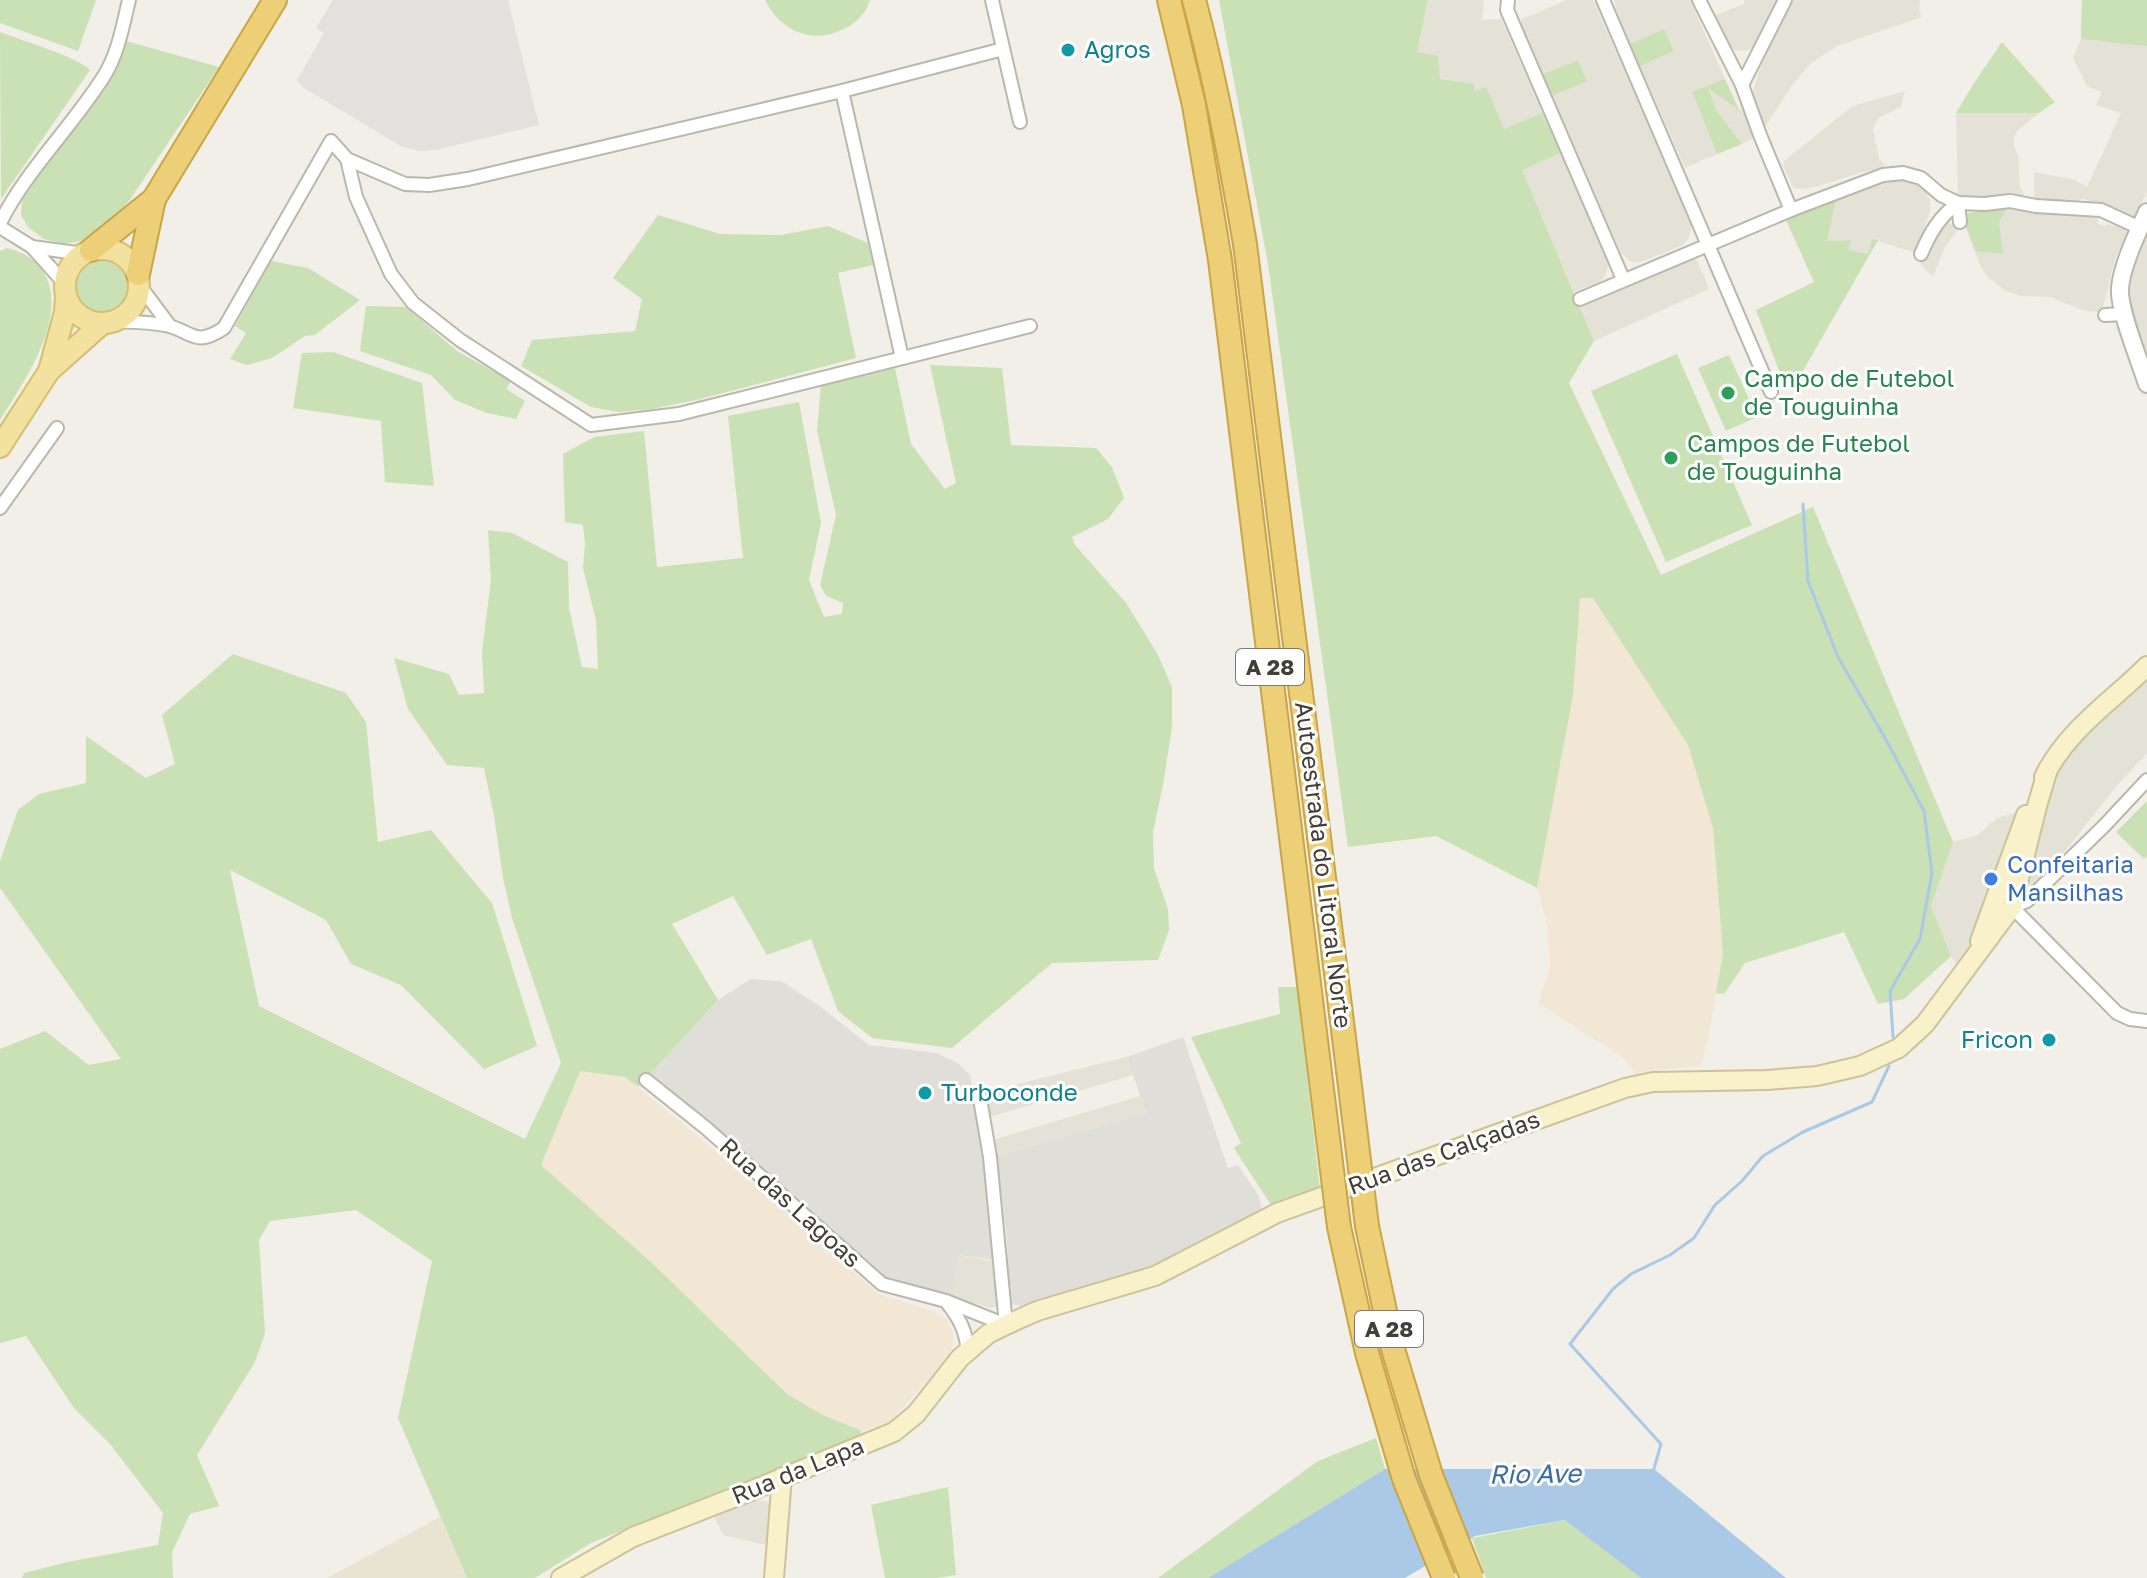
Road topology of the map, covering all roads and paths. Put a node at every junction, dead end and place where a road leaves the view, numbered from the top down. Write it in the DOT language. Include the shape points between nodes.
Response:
graph roads {
  1 [pos="129,0"];
  2 [pos="275,0"];
  3 [pos="992,0"];
  4 [pos="1169,0"];
  5 [pos="1194,0"];
  6 [pos="1508,0"];
  7 [pos="1603,0"];
  8 [pos="1699,0"];
  9 [pos="1785,0"];
  10 [pos="1003,49"];
  11 [pos="1742,85"];
  12 [pos="842,91"];
  13 [pos="1020,122"];
  14 [pos="347,159"];
  15 [pos="154,199"];
  16 [pos="1958,203"];
  17 [pos="1791,210"];
  18 [pos="2147,212"];
  19 [pos="1960,222"];
  20 [pos="0,225"];
  21 [pos="2140,228"];
  22 [pos="1708,246"];
  23 [pos="32,247"];
  24 [pos="88,252"];
  25 [pos="1921,254"];
  26 [pos="1623,279"];
  27 [pos="139,280"];
  28 [pos="66,290"];
  29 [pos="1580,299"];
  30 [pos="2124,314"];
  31 [pos="2105,315"];
  32 [pos="109,322"];
  33 [pos="170,326"];
  34 [pos="1030,326"];
  35 [pos="902,358"];
  36 [pos="49,371"];
  37 [pos="2147,384"];
  38 [pos="1771,392"];
  39 [pos="57,428"];
  40 [pos="0,447"];
  41 [pos="0,508"];
  42 [pos="2147,666"];
  43 [pos="2147,780"];
  44 [pos="2003,903"];
  45 [pos="2147,1021"];
  46 [pos="646,1080"];
  47 [pos="979,1093"];
  48 [pos="946,1301"];
  49 [pos="1006,1325"];
  50 [pos="968,1351"];
  51 [pos="782,1477"];
  52 [pos="561,1578"];
  53 [pos="774,1578"];
  54 [pos="1444,1578"];
  55 [pos="1472,1578"];
  1 -- 20 [label="street" via="106,74 12,199"];
  2 -- 15 [label="highway"];
  3 -- 10 [label="street"];
  4 -- 54 [label="highway, Autoestrada do Litoral Norte / A 28, bridge" via="1194,105 1220,260 1339,1227 1367,1353 1404,1479"];
  5 -- 55 [label="highway, Autoestrada do Litoral Norte / A 28, bridge" via="1227,137 1245,244 1367,1226 1393,1349 1431,1475"];
  6 -- 26 [label="street" via="1507,10"];
  7 -- 22 [label="street"];
  8 -- 11 [label="street"];
  9 -- 11 [label="street"];
  10 -- 12 [label="street"];
  10 -- 13 [label="street"];
  11 -- 17 [label="street"];
  12 -- 14 [label="street" via="429,185 405,184"];
  12 -- 35 [label="street"];
  14 -- 33 [label="street" via="331,141 224,328 194,337"];
  14 -- 35 [label="street" via="356,197 391,274 413,303 591,425 679,414"];
  15 -- 24 [label="highway"];
  15 -- 27 [label="highway"];
  16 -- 17 [label="street" via="1921,178 1903,173 1883,175"];
  16 -- 19 [label="street"];
  16 -- 21 [label="street" via="2010,201 2101,210"];
  16 -- 25 [label="street" via="1939,220"];
  17 -- 22 [label="street"];
  18 -- 21 [label="street"];
  20 -- 23 [label="street"];
  21 -- 30 [label="street" via="2119,290"];
  22 -- 26 [label="street"];
  22 -- 38 [label="street"];
  23 -- 24 [label="street"];
  23 -- 28 [label="street"];
  24 -- 27 [label="main road" via="106,249 124,256"];
  24 -- 28 [label="main road" via="72,265"];
  26 -- 29 [label="street"];
  27 -- 32 [label="main road" via="132,308"];
  27 -- 33 [label="street"];
  28 -- 32 [label="main road" via="81,316"];
  28 -- 36 [label="main road"];
  30 -- 31 [label="street"];
  30 -- 37 [label="street"];
  32 -- 33 [label="street"];
  32 -- 36 [label="main road"];
  34 -- 35 [label="street"];
  36 -- 40 [label="main road"];
  39 -- 41 [label="street"];
  42 -- 44 [label="main road, Rua das Calçadas" via="2083,723 2052,760 2020,828"];
  43 -- 44 [label="street" via="2027,901"];
  44 -- 45 [label="street" via="2117,1013"];
  44 -- 49 [label="main road, Rua das Calçadas" via="1973,961 1925,1024 1899,1048 1860,1066 1817,1076 1653,1082 1625,1088 1277,1213 1155,1276"];
  46 -- 48 [label="street, Rua das Lagoas" via="882,1284"];
  47 -- 49 [label="street"];
  48 -- 49 [label="street, Rua das Lagoas"];
  48 -- 50 [label="street" via="967,1334"];
  49 -- 50 [label="main road, Rua da Lapa"];
  50 -- 51 [label="main road, Rua da Lapa" via="916,1414 894,1432"];
  51 -- 52 [label="main road, Rua da Lapa" via="633,1537"];
  51 -- 53 [label="main road"];
}
